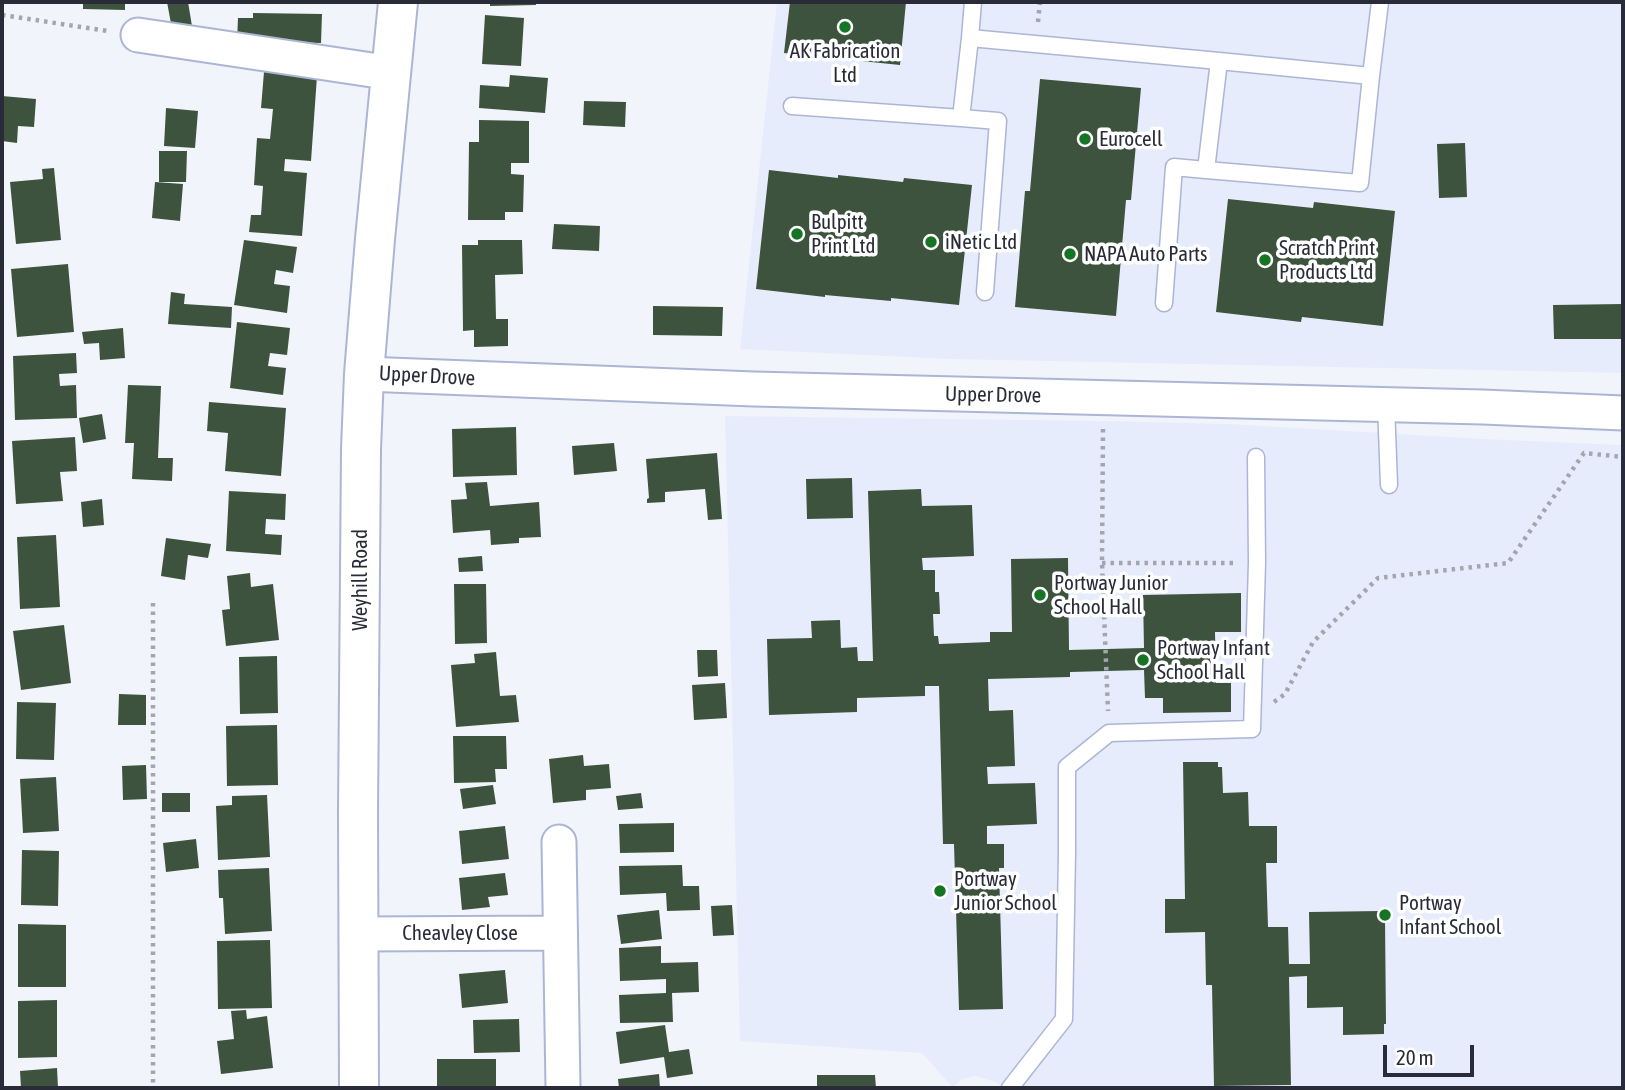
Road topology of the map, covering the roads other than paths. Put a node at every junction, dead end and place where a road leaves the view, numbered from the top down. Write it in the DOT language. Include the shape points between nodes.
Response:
graph roads {
  1 [pos="398,2"];
  2 [pos="973,2"];
  3 [pos="1380,2"];
  4 [pos="138,35"];
  5 [pos="970,38"];
  6 [pos="1219,61"];
  7 [pos="392,73"];
  8 [pos="1371,76"];
  9 [pos="792,106"];
  10 [pos="961,118"];
  11 [pos="1206,170"];
  12 [pos="985,292"];
  13 [pos="1164,303"];
  14 [pos="363,374"];
  15 [pos="1386,404"];
  16 [pos="1623,413"];
  17 [pos="1256,457"];
  18 [pos="1389,485"];
  19 [pos="559,842"];
  20 [pos="359,933"];
  21 [pos="561,933"];
  22 [pos="359,1088"];
  23 [pos="564,1088"];
  24 [pos="1010,1088"];
  1 -- 7 [label="main road, Weyhill Road"];
  2 -- 5 [label="lane"];
  3 -- 8 [label="lane"];
  4 -- 7 [label="street"];
  5 -- 6 [label="lane"];
  5 -- 10 [label="lane"];
  6 -- 8 [label="lane"];
  6 -- 11 [label="lane"];
  7 -- 14 [label="main road, Weyhill Road"];
  8 -- 11 [label="lane" via="1360,183"];
  9 -- 10 [label="lane"];
  10 -- 12 [label="lane" via="998,121"];
  11 -- 13 [label="lane" via="1174,167"];
  14 -- 15 [label="street, Upper Drove" via="754,389"];
  14 -- 20 [label="main road, Weyhill Road"];
  15 -- 16 [label="street, Upper Drove"];
  15 -- 18 [label="lane"];
  17 -- 24 [label="lane" via="1258,563 1252,729 1108,733 1067,767 1064,1019"];
  19 -- 21 [label="street"];
  20 -- 21 [label="street, Cheavley Close"];
  20 -- 22 [label="main road, Weyhill Road"];
  21 -- 23 [label="street"];
}
